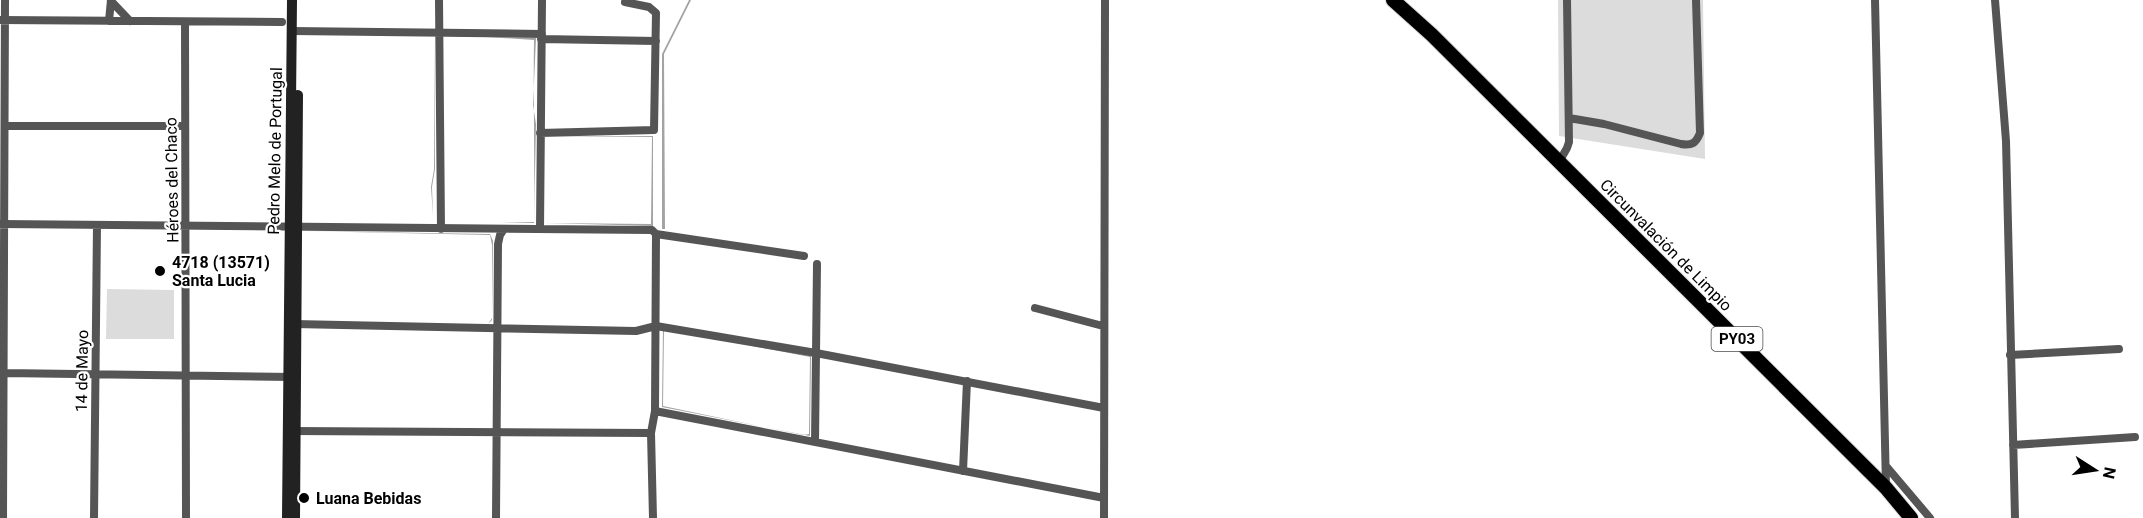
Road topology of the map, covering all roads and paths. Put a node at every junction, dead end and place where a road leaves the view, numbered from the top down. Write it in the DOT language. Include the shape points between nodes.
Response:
graph roads {
  1 [pos="6,0"];
  2 [pos="111,0"];
  3 [pos="292,0"];
  4 [pos="299,0"];
  5 [pos="439,0"];
  6 [pos="542,0"];
  7 [pos="1105,0"];
  8 [pos="1393,0"];
  9 [pos="1567,0"];
  10 [pos="1696,0"];
  11 [pos="1875,0"];
  12 [pos="1995,0"];
  13 [pos="625,2"];
  14 [pos="3,20"];
  15 [pos="109,21"];
  16 [pos="130,21"];
  17 [pos="185,22"];
  18 [pos="282,22"];
  19 [pos="295,31"];
  20 [pos="439,33"];
  21 [pos="542,37"];
  22 [pos="656,41"];
  23 [pos="1569,118"];
  24 [pos="5,126"];
  25 [pos="185,126"];
  26 [pos="540,133"];
  27 [pos="1559,162"];
  28 [pos="2,224"];
  29 [pos="97,225"];
  30 [pos="186,226"];
  31 [pos="293,227"];
  32 [pos="441,229"];
  33 [pos="504,229"];
  34 [pos="540,229"];
  35 [pos="656,234"];
  36 [pos="804,256"];
  37 [pos="817,264"];
  38 [pos="1035,308"];
  39 [pos="293,324"];
  40 [pos="656,326"];
  41 [pos="1103,326"];
  42 [pos="497,328"];
  43 [pos="2119,350"];
  44 [pos="816,353"];
  45 [pos="2010,355"];
  46 [pos="4,374"];
  47 [pos="96,376"];
  48 [pos="187,376"];
  49 [pos="292,377"];
  50 [pos="967,381"];
  51 [pos="1104,408"];
  52 [pos="655,411"];
  53 [pos="292,431"];
  54 [pos="496,431"];
  55 [pos="651,433"];
  56 [pos="2135,437"];
  57 [pos="815,442"];
  58 [pos="2013,445"];
  59 [pos="1886,466"];
  60 [pos="963,471"];
  61 [pos="2,479"];
  62 [pos="1886,488"];
  63 [pos="1104,498"];
  64 [pos="3,518"];
  65 [pos="94,518"];
  66 [pos="186,518"];
  67 [pos="287,518"];
  68 [pos="296,518"];
  69 [pos="496,518"];
  70 [pos="652,518"];
  71 [pos="1104,518"];
  72 [pos="1911,518"];
  73 [pos="1930,518"];
  74 [pos="2014,518"];
  1 -- 14 [label="street"];
  2 -- 15 [label="street"];
  2 -- 16 [label="street"];
  3 -- 19 [label="street, Pedro Melo de Portugal"];
  4 -- 19 [label="street, Pedro Melo de Portugal"];
  5 -- 20 [label="street"];
  6 -- 21 [label="street"];
  7 -- 41 [label="street"];
  8 -- 27 [label="highway, Circunvalación de Limpio / PY03"];
  9 -- 23 [label="street"];
  10 -- 23 [label="street" via="1700,133 1694,143 1681,144"];
  11 -- 59 [label="street"];
  12 -- 45 [label="street" via="2006,141"];
  13 -- 22 [label="street" via="655,11"];
  14 -- 15 [label="street"];
  14 -- 24 [label="street"];
  15 -- 16 [label="street"];
  16 -- 17 [label="street"];
  17 -- 18 [label="street"];
  17 -- 25 [label="street, Héroes del Chaco"];
  19 -- 20 [label="street"];
  19 -- 31 [label="street, Pedro Melo de Portugal"];
  20 -- 21 [label="street"];
  20 -- 32 [label="street"];
  21 -- 22 [label="street"];
  21 -- 26 [label="street"];
  22 -- 26 [label="street" via="654,130"];
  23 -- 27 [label="street" via="1568,146"];
  24 -- 25 [label="street"];
  24 -- 28 [label="street"];
  25 -- 30 [label="street, Héroes del Chaco"];
  26 -- 34 [label="street"];
  27 -- 62 [label="highway, Circunvalación de Limpio / PY03"];
  28 -- 29 [label="street"];
  28 -- 46 [label="street"];
  29 -- 30 [label="street"];
  29 -- 47 [label="street, 14 de Mayo"];
  30 -- 31 [label="street"];
  30 -- 48 [label="street, Héroes del Chaco"];
  31 -- 32 [label="street"];
  31 -- 39 [label="street, Pedro Melo de Portugal"];
  32 -- 33 [label="street"];
  33 -- 34 [label="street"];
  33 -- 42 [label="street" via="498,244"];
  34 -- 35 [label="street" via="651,230"];
  35 -- 36 [label="street"];
  35 -- 40 [label="street"];
  37 -- 44 [label="street"];
  38 -- 41 [label="street"];
  39 -- 42 [label="street"];
  39 -- 49 [label="street, Pedro Melo de Portugal"];
  40 -- 42 [label="street" via="636,331"];
  40 -- 44 [label="street"];
  40 -- 52 [label="street"];
  41 -- 51 [label="street"];
  42 -- 54 [label="street"];
  43 -- 45 [label="street"];
  44 -- 50 [label="street"];
  44 -- 57 [label="street"];
  45 -- 58 [label="street"];
  46 -- 47 [label="street"];
  46 -- 61 [label="street"];
  47 -- 48 [label="street"];
  47 -- 65 [label="street, 14 de Mayo"];
  48 -- 49 [label="street"];
  48 -- 66 [label="street, Héroes del Chaco"];
  49 -- 53 [label="street, Pedro Melo de Portugal"];
  50 -- 51 [label="street"];
  50 -- 60 [label="street"];
  51 -- 63 [label="street"];
  52 -- 55 [label="street"];
  52 -- 57 [label="street"];
  53 -- 54 [label="street"];
  53 -- 67 [label="street, Pedro Melo de Portugal"];
  53 -- 68 [label="street, Pedro Melo de Portugal"];
  54 -- 55 [label="street"];
  54 -- 69 [label="street"];
  55 -- 70 [label="street"];
  56 -- 58 [label="street"];
  57 -- 60 [label="street"];
  58 -- 74 [label="street"];
  59 -- 62 [label="street"];
  59 -- 73 [label="street"];
  60 -- 63 [label="street"];
  61 -- 64 [label="street"];
  62 -- 72 [label="highway, Circunvalación de Limpio / PY03"];
  63 -- 71 [label="street"];
}
